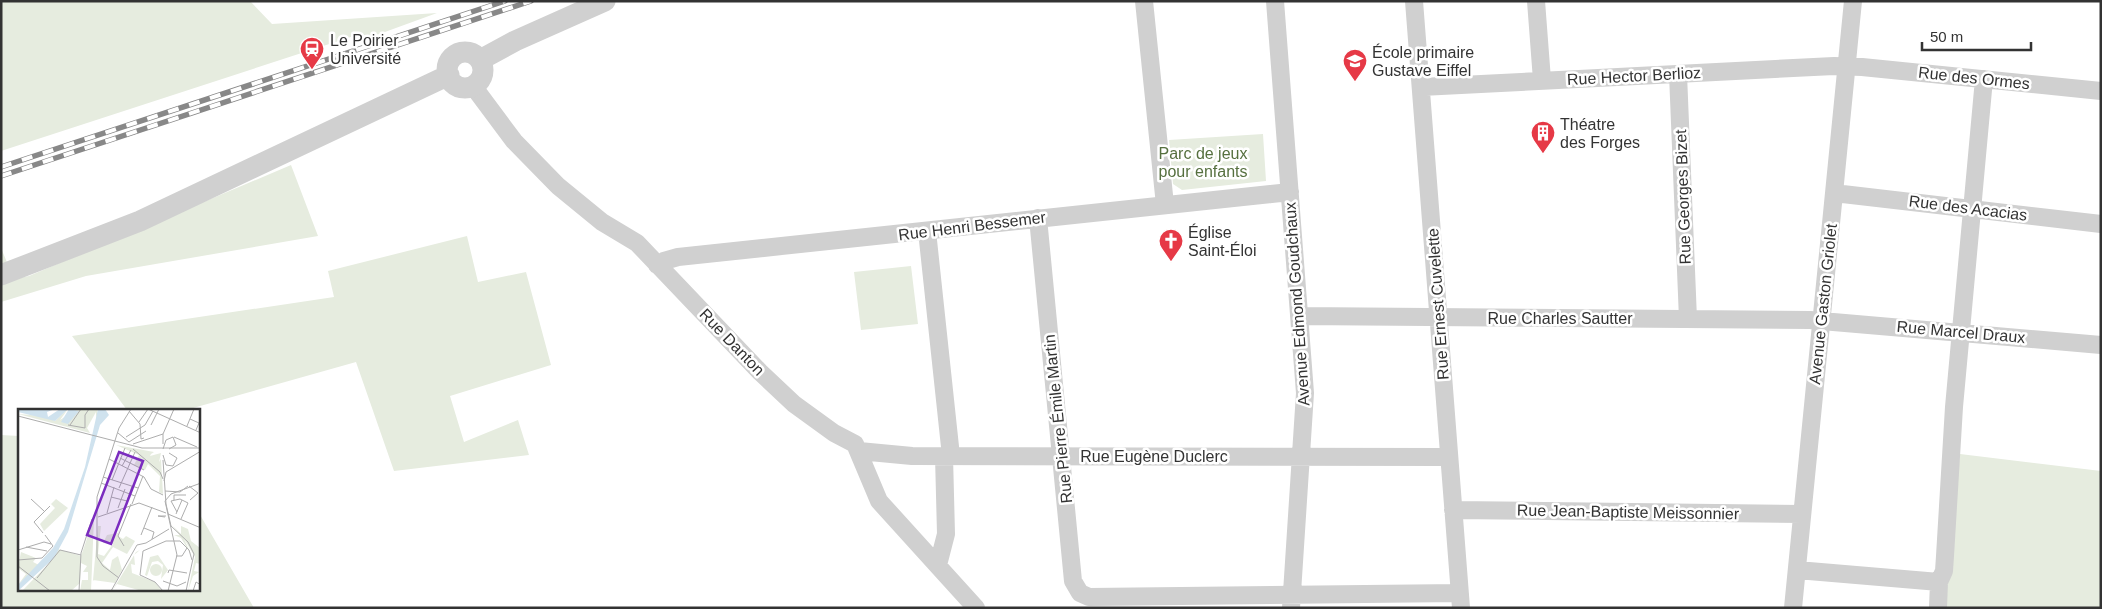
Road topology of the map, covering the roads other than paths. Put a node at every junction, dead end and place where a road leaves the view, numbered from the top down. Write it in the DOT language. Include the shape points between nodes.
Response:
graph roads {
  1 [pos="605,1"];
  2 [pos="1144,1"];
  3 [pos="1275,1"];
  4 [pos="1414,1"];
  5 [pos="1536,1"];
  6 [pos="1853,1"];
  7 [pos="480,60"];
  8 [pos="1847,67"];
  9 [pos="1678,74"];
  10 [pos="449,75"];
  11 [pos="1542,80"];
  12 [pos="1984,80"];
  13 [pos="473,86"];
  14 [pos="1421,87"];
  15 [pos="2101,91"];
  16 [pos="1290,192"];
  17 [pos="1834,193"];
  18 [pos="1166,205"];
  19 [pos="1973,208"];
  20 [pos="1038,218"];
  21 [pos="2101,224"];
  22 [pos="927,232"];
  23 [pos="657,265"];
  24 [pos="1,275"];
  25 [pos="1299,316"];
  26 [pos="1439,318"];
  27 [pos="1688,319"];
  28 [pos="1822,320"];
  29 [pos="1961,332"];
  30 [pos="2101,345"];
  31 [pos="859,451"];
  32 [pos="947,456"];
  33 [pos="1061,456"];
  34 [pos="1302,456"];
  35 [pos="1449,457"];
  36 [pos="1453,510"];
  37 [pos="1802,514"];
  38 [pos="938,565"];
  39 [pos="1797,570"];
  40 [pos="1939,582"];
  41 [pos="1292,601"];
  42 [pos="1460,601"];
  43 [pos="976,608"];
  44 [pos="1793,608"];
  45 [pos="1938,608"];
  1 -- 7 [label="street"];
  2 -- 18 [label="street"];
  3 -- 16 [label="street, Avenue Edmond Goudchaux"];
  4 -- 14 [label="street, Rue Ernest Cuvelette"];
  5 -- 11 [label="street"];
  6 -- 8 [label="street, Avenue Gaston Griolet"];
  7 -- 10 [label="street" via="471,53 458,54 450,62"];
  7 -- 13 [label="street" via="483,73"];
  8 -- 9 [label="street, Rue Hector Berlioz"];
  8 -- 12 [label="street, Rue des Ormes"];
  8 -- 17 [label="street, Avenue Gaston Griolet"];
  9 -- 11 [label="street, Rue Hector Berlioz"];
  9 -- 27 [label="street, Rue Georges Bizet"];
  10 -- 13 [label="street" via="460,87"];
  10 -- 24 [label="street" via="140,221"];
  11 -- 14 [label="street, Rue Hector Berlioz"];
  12 -- 15 [label="street, Rue des Ormes"];
  12 -- 19 [label="street"];
  13 -- 23 [label="street, Rue Danton" via="514,141 558,186 602,222 637,243"];
  14 -- 26 [label="street, Rue Ernest Cuvelette"];
  16 -- 18 [label="street, Rue Henri Bessemer"];
  16 -- 25 [label="street, Avenue Edmond Goudchaux"];
  17 -- 19 [label="street, Rue des Acacias"];
  17 -- 28 [label="street, Avenue Gaston Griolet"];
  18 -- 20 [label="street, Rue Henri Bessemer"];
  19 -- 21 [label="street, Rue des Acacias"];
  19 -- 29 [label="street"];
  20 -- 22 [label="street, Rue Henri Bessemer"];
  20 -- 33 [label="street, Rue Pierre Émile Martin"];
  22 -- 23 [label="street, Rue Henri Bessemer" via="678,257"];
  22 -- 32 [label="street"];
  23 -- 31 [label="street, Rue Danton" via="782,393 834,433 853,442"];
  25 -- 26 [label="street, Rue Charles Sautter"];
  25 -- 34 [label="street, Avenue Edmond Goudchaux" via="1305,393"];
  26 -- 27 [label="street, Rue Charles Sautter"];
  26 -- 35 [label="street, Rue Ernest Cuvelette"];
  27 -- 28 [label="street, Rue Charles Sautter"];
  28 -- 29 [label="street, Rue Marcel Draux"];
  28 -- 37 [label="street, Avenue Gaston Griolet"];
  29 -- 30 [label="street, Rue Marcel Draux"];
  29 -- 40 [label="street" via="1944,571"];
  31 -- 32 [label="street, Rue Eugène Duclerc"];
  31 -- 38 [label="street" via="879,501"];
  32 -- 33 [label="street, Rue Eugène Duclerc"];
  32 -- 38 [label="street" via="946,534"];
  33 -- 34 [label="street, Rue Eugène Duclerc"];
  33 -- 41 [label="street, Rue Pierre Émile Martin" via="1073,581 1084,595"];
  34 -- 35 [label="street, Rue Eugène Duclerc"];
  34 -- 41 [label="street, Avenue Edmond Goudchaux"];
  35 -- 36 [label="street, Rue Ernest Cuvelette"];
  36 -- 37 [label="street, Rue Jean-Baptiste Meissonnier"];
  36 -- 42 [label="street, Rue Ernest Cuvelette"];
  37 -- 39 [label="street, Avenue Gaston Griolet"];
  38 -- 43 [label="street"];
  39 -- 40 [label="street"];
  39 -- 44 [label="street, Avenue Gaston Griolet"];
  40 -- 45 [label="street"];
  41 -- 42 [label="street"];
}
